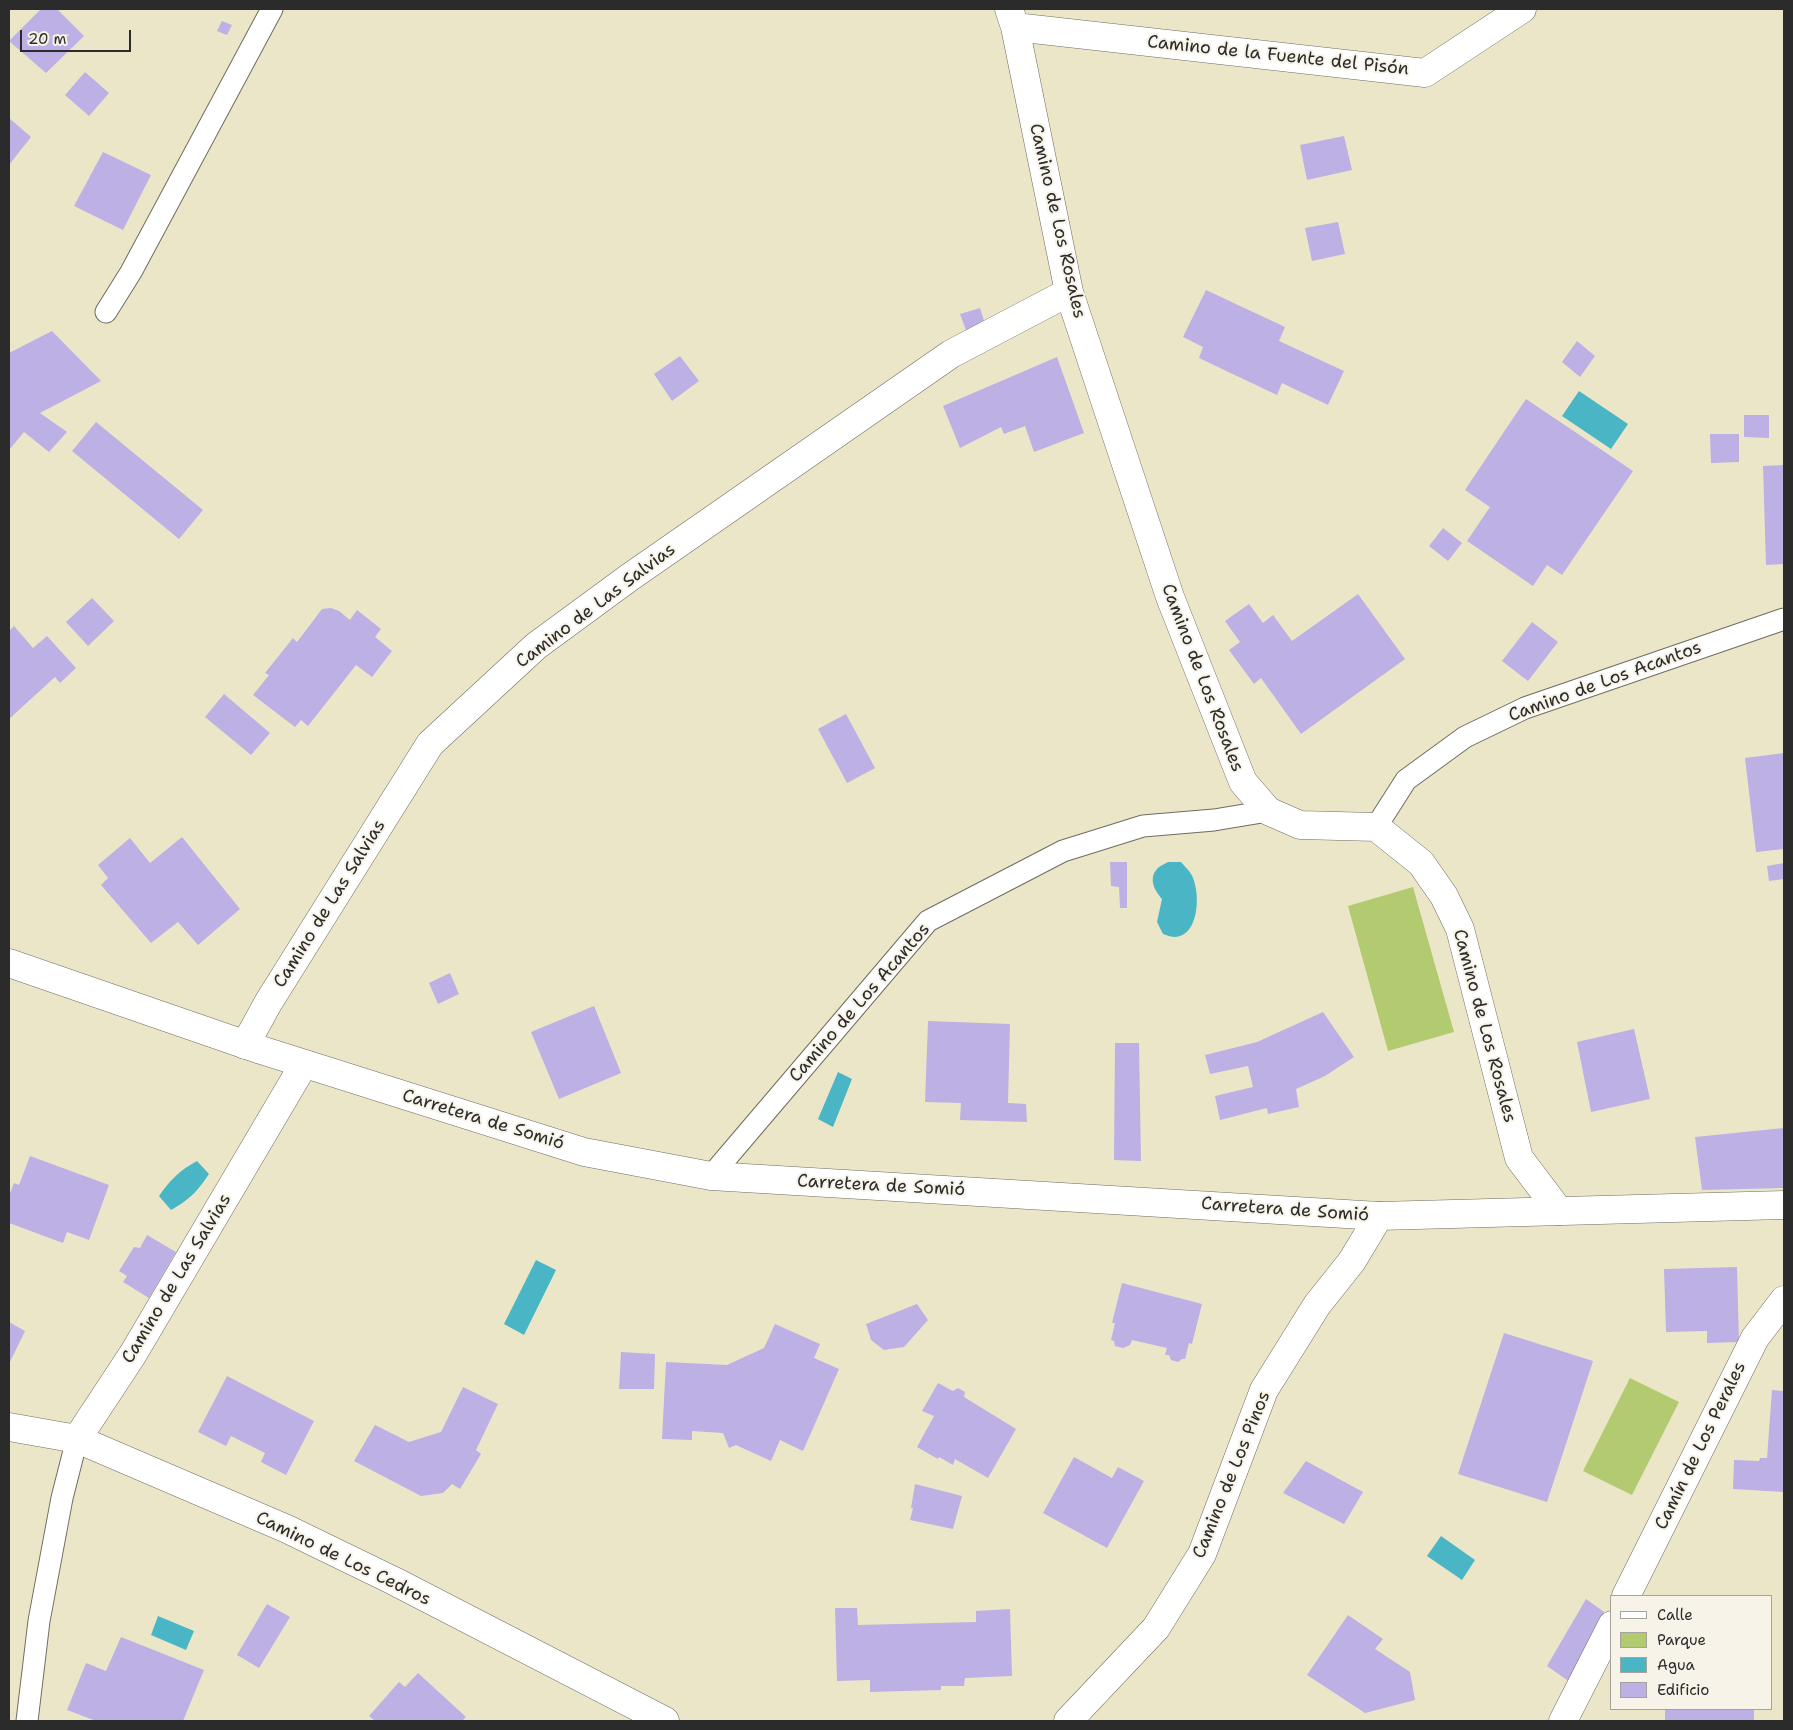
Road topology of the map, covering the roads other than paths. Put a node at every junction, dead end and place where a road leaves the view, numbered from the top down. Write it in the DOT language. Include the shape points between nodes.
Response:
graph roads {
  1 [pos="272,9"];
  2 [pos="1522,9"];
  3 [pos="1012,18"];
  4 [pos="1069,292"];
  5 [pos="106,312"];
  6 [pos="1784,619"];
  7 [pos="1268,812"];
  8 [pos="1376,827"];
  9 [pos="9,963"];
  10 [pos="245,1045"];
  11 [pos="304,1064"];
  12 [pos="711,1176"];
  13 [pos="1784,1205"];
  14 [pos="1559,1211"];
  15 [pos="1379,1216"];
  16 [pos="1784,1300"];
  17 [pos="9,1427"];
  18 [pos="77,1439"];
  19 [pos="1626,1595"];
  20 [pos="1610,1629"];
  21 [pos="28,1721"];
  22 [pos="664,1721"];
  23 [pos="1068,1721"];
  24 [pos="1563,1721"];
  1 -- 5 [label="lane" via="131,272"];
  2 -- 3 [label="street, Camino de la Fuente del Pisón" via="1426,73"];
  3 -- 4 [label="street, Camino de Los Rosales"];
  4 -- 7 [label="street, Camino de Los Rosales" via="1170,597 1243,782"];
  4 -- 10 [label="street, Camino de Las Salvias" via="951,354 536,646 430,744"];
  6 -- 8 [label="lane, Camino de Los Acantos" via="1525,708 1466,737 1406,780"];
  7 -- 8 [label="street, Camino de Los Rosales" via="1300,825"];
  7 -- 12 [label="lane, Camino de Los Acantos" via="1143,826 1063,852 928,921"];
  8 -- 14 [label="street, Camino de Los Rosales" via="1421,863 1444,896 1460,929 1519,1158"];
  9 -- 10 [label="street, Carretera de Somió"];
  10 -- 11 [label="street, Carretera de Somió"];
  11 -- 12 [label="street, Carretera de Somió" via="584,1152"];
  11 -- 18 [label="street, Camino de Las Salvias" via="133,1354"];
  12 -- 15 [label="street, Carretera de Somió"];
  13 -- 14 [label="street, Carretera de Somió"];
  14 -- 15 [label="street, Carretera de Somió"];
  15 -- 23 [label="street, Camino de Los Pinos" via="1264,1390 1202,1554 1156,1628"];
  16 -- 19 [label="street, Camín de Los Perales" via="1755,1338"];
  17 -- 18 [label="street, Camino de Los Cedros"];
  18 -- 21 [label="lane" via="62,1498 39,1621"];
  18 -- 22 [label="street, Camino de Los Cedros" via="287,1529"];
  20 -- 24 [label="street"];
}
